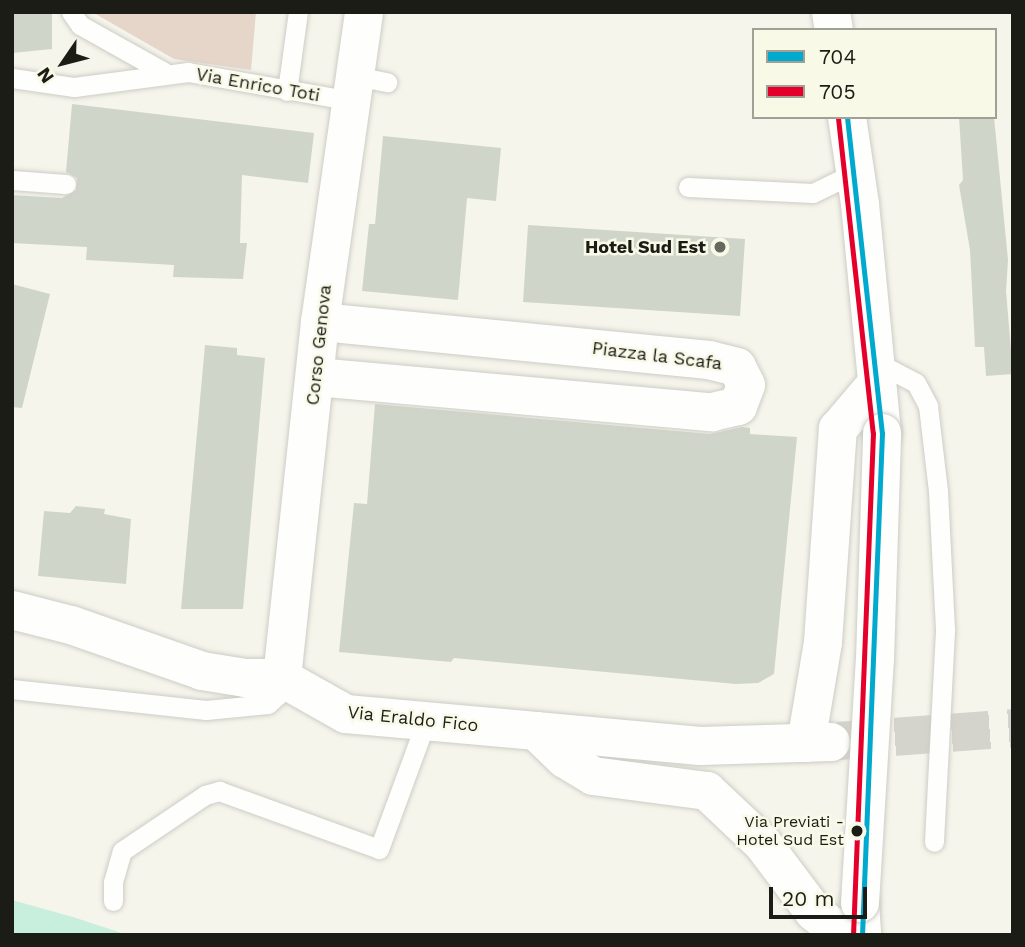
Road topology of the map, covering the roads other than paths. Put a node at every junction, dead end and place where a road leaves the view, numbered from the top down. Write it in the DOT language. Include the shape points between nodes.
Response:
graph roads {
  1 [pos="71,12"];
  2 [pos="298,12"];
  3 [pos="364,12"];
  4 [pos="164,72"];
  5 [pos="12,78"];
  6 [pos="365,86"];
  7 [pos="287,91"];
  8 [pos="847,119"];
  9 [pos="856,172"];
  10 [pos="12,180"];
  11 [pos="66,184"];
  12 [pos="688,187"];
  13 [pos="320,322"];
  14 [pos="876,372"];
  15 [pos="316,377"];
  16 [pos="12,610"];
  17 [pos="282,678"];
  18 [pos="12,689"];
  19 [pos="426,721"];
  20 [pos="536,731"];
  21 [pos="934,842"];
  22 [pos="113,901"];
  23 [pos="855,924"];
  1 -- 4 [label="lane, Via Enrico Toti" via="80,25"];
  2 -- 7 [label="lane"];
  3 -- 6 [label="street, Corso Genova"];
  4 -- 5 [label="lane, Via Enrico Toti" via="74,87"];
  4 -- 7 [label="lane, Via Enrico Toti" via="188,72"];
  6 -- 7 [label="lane, Via Enrico Toti"];
  6 -- 13 [label="street, Corso Genova"];
  8 -- 9 [label="street"];
  9 -- 12 [label="lane" via="813,193"];
  9 -- 14 [label="street"];
  10 -- 11 [label="lane"];
  13 -- 15 [label="street, Corso Genova"];
  13 -- 15 [label="street, Piazza la Scafa" via="709,360 737,367 746,385 738,406 712,412"];
  14 -- 20 [label="street, Via Eraldo Fico" via="838,429 819,742 700,746"];
  14 -- 21 [label="lane" via="916,383 928,406 938,491 945,631"];
  14 -- 23 [label="street, bridge" via="882,433 875,660"];
  15 -- 17 [label="street, Corso Genova"];
  16 -- 17 [label="street, Via Eraldo Fico" via="71,625 202,671"];
  17 -- 18 [label="lane" via="278,695 268,704 206,710"];
  17 -- 19 [label="street, Via Eraldo Fico" via="346,714"];
  19 -- 20 [label="street, Via Eraldo Fico"];
  19 -- 22 [label="lane" via="379,849 219,791 205,795 122,851"];
  20 -- 23 [label="street" via="565,760 593,776 706,790 763,844 814,912"];
}
